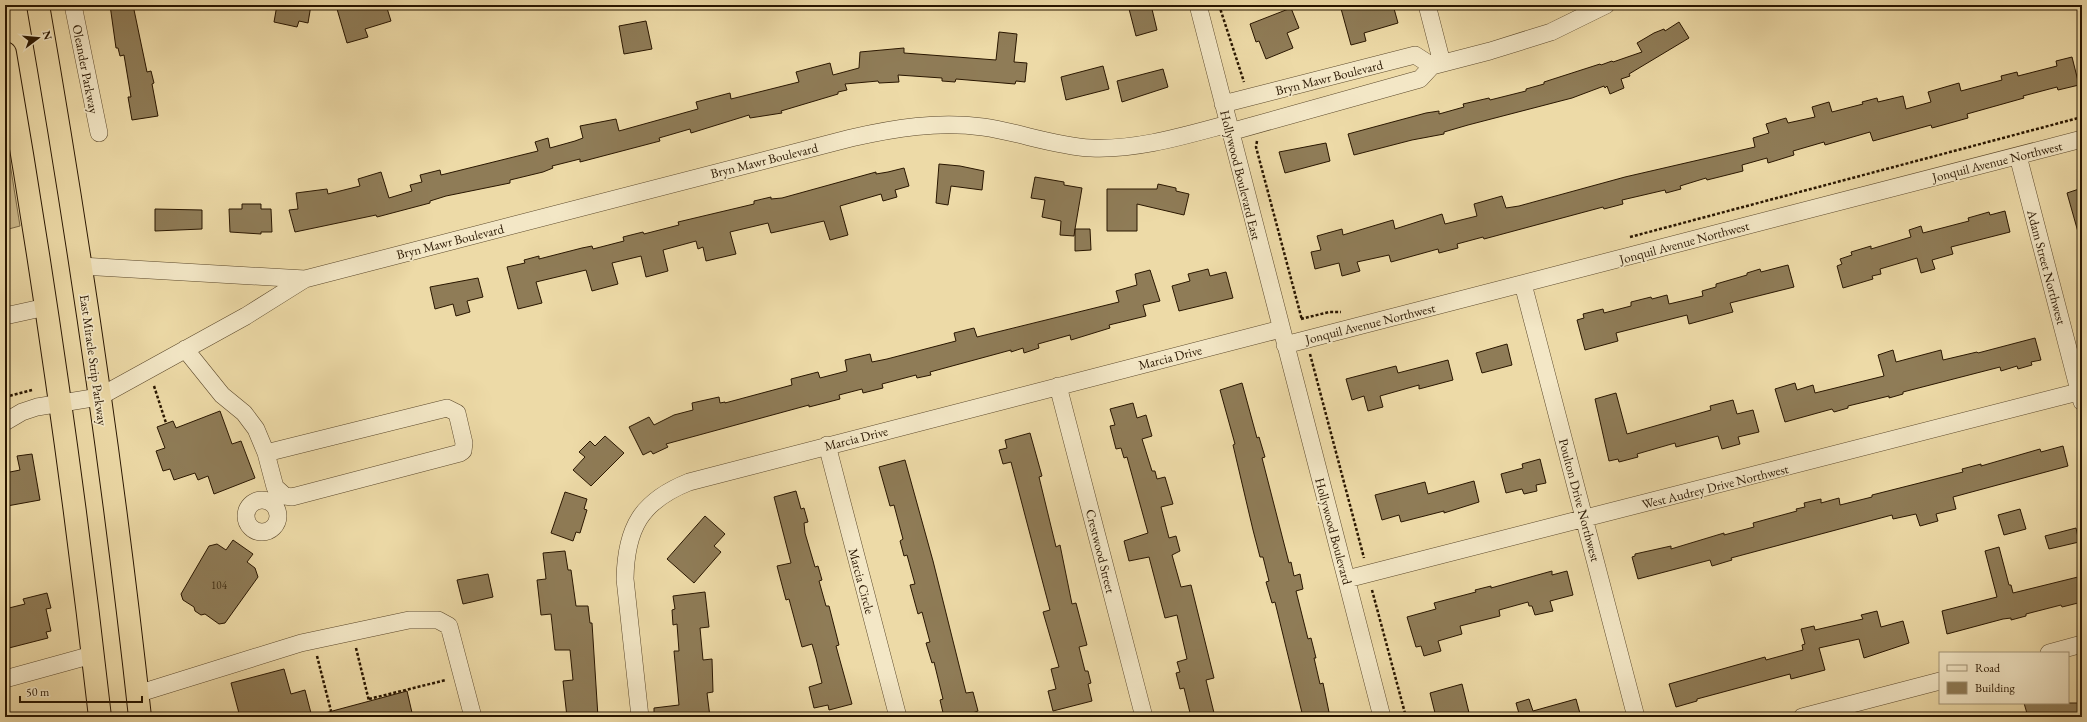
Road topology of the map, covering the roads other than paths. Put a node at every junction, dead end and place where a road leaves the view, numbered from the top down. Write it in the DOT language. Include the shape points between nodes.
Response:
graph roads {
  1 [pos="38,5"];
  2 [pos="73,5"];
  3 [pos="1198,5"];
  4 [pos="1427,5"];
  5 [pos="1606,5"];
  6 [pos="5,53"];
  7 [pos="1438,64"];
  8 [pos="1223,104"];
  9 [pos="1229,128"];
  10 [pos="99,133"];
  11 [pos="2082,139"];
  12 [pos="2018,156"];
  13 [pos="80,266"];
  14 [pos="305,279"];
  15 [pos="1523,284"];
  16 [pos="46,307"];
  17 [pos="5,316"];
  18 [pos="1283,337"];
  19 [pos="185,350"];
  20 [pos="1058,386"];
  21 [pos="2081,395"];
  22 [pos="99,397"];
  23 [pos="59,404"];
  24 [pos="5,422"];
  25 [pos="827,445"];
  26 [pos="266,453"];
  27 [pos="1585,520"];
  28 [pos="1347,580"];
  29 [pos="2082,644"];
  30 [pos="2053,652"];
  31 [pos="92,655"];
  32 [pos="5,679"];
  33 [pos="1939,681"];
  34 [pos="137,694"];
  35 [pos="100,717"];
  36 [pos="140,717"];
  37 [pos="473,717"];
  38 [pos="640,717"];
  39 [pos="898,717"];
  40 [pos="1144,717"];
  41 [pos="1382,717"];
  42 [pos="1636,717"];
  43 [pos="1802,717"];
  1 -- 13 [label="highway, East Miracle Strip Parkway"];
  2 -- 10 [label="street, Oleander Parkway"];
  3 -- 8 [label="street, Hollywood Boulevard East"];
  4 -- 7 [label="street"];
  5 -- 7 [label="street, Bryn Mawr Boulevard" via="1551,32"];
  6 -- 16 [label="highway"];
  7 -- 8 [label="street, Bryn Mawr Boulevard" via="1416,55"];
  7 -- 9 [label="street, Bryn Mawr Boulevard" via="1420,79 1255,125"];
  8 -- 9 [label="street, Hollywood Boulevard East"];
  9 -- 14 [label="street, Bryn Mawr Boulevard" via="1152,144 1104,148 1063,144 983,127 935,124 890,129"];
  9 -- 18 [label="street, Hollywood Boulevard East"];
  11 -- 12 [label="street, Jonquil Avenue Northwest"];
  12 -- 15 [label="street, Jonquil Avenue Northwest"];
  12 -- 21 [label="street, Adam Street Northwest"];
  13 -- 14 [label="street, Bryn Mawr Boulevard"];
  13 -- 22 [label="highway, East Miracle Strip Parkway"];
  14 -- 19 [label="street, Bryn Mawr Boulevard"];
  15 -- 18 [label="street, Jonquil Avenue Northwest" via="1306,339"];
  15 -- 27 [label="street, Poulton Drive Northwest"];
  16 -- 17 [label="street"];
  16 -- 23 [label="highway"];
  18 -- 20 [label="street, Marcia Drive"];
  18 -- 28 [label="street, Hollywood Boulevard"];
  19 -- 22 [label="street, Bryn Mawr Boulevard"];
  19 -- 26 [label="street" via="222,395 244,413 256,429"];
  20 -- 25 [label="street, Marcia Drive"];
  20 -- 40 [label="street, Crestwood Street"];
  21 -- 27 [label="street, West Audrey Drive Northwest"];
  22 -- 23 [label="street, Bryn Mawr Boulevard"];
  22 -- 34 [label="highway, East Miracle Strip Parkway"];
  23 -- 24 [label="street, Bryn Mawr Boulevard" via="22,412"];
  23 -- 31 [label="highway"];
  25 -- 38 [label="street, Marcia Drive" via="668,490 635,525 628,542 625,579"];
  25 -- 39 [label="street, Marcia Circle"];
  26 -- 26 [label="street" via="275,487 275,497 292,497 460,453 463,451 464,443 457,413 447,408"];
  27 -- 28 [label="street, West Audrey Drive Northwest"];
  27 -- 42 [label="street, Poulton Drive Northwest"];
  28 -- 41 [label="street, Hollywood Boulevard"];
  29 -- 30 [label="street"];
  31 -- 32 [label="street"];
  31 -- 35 [label="highway"];
  33 -- 43 [label="street"];
  34 -- 36 [label="highway, East Miracle Strip Parkway"];
  34 -- 37 [label="street" via="314,640 409,620 438,620 450,626"];
}
